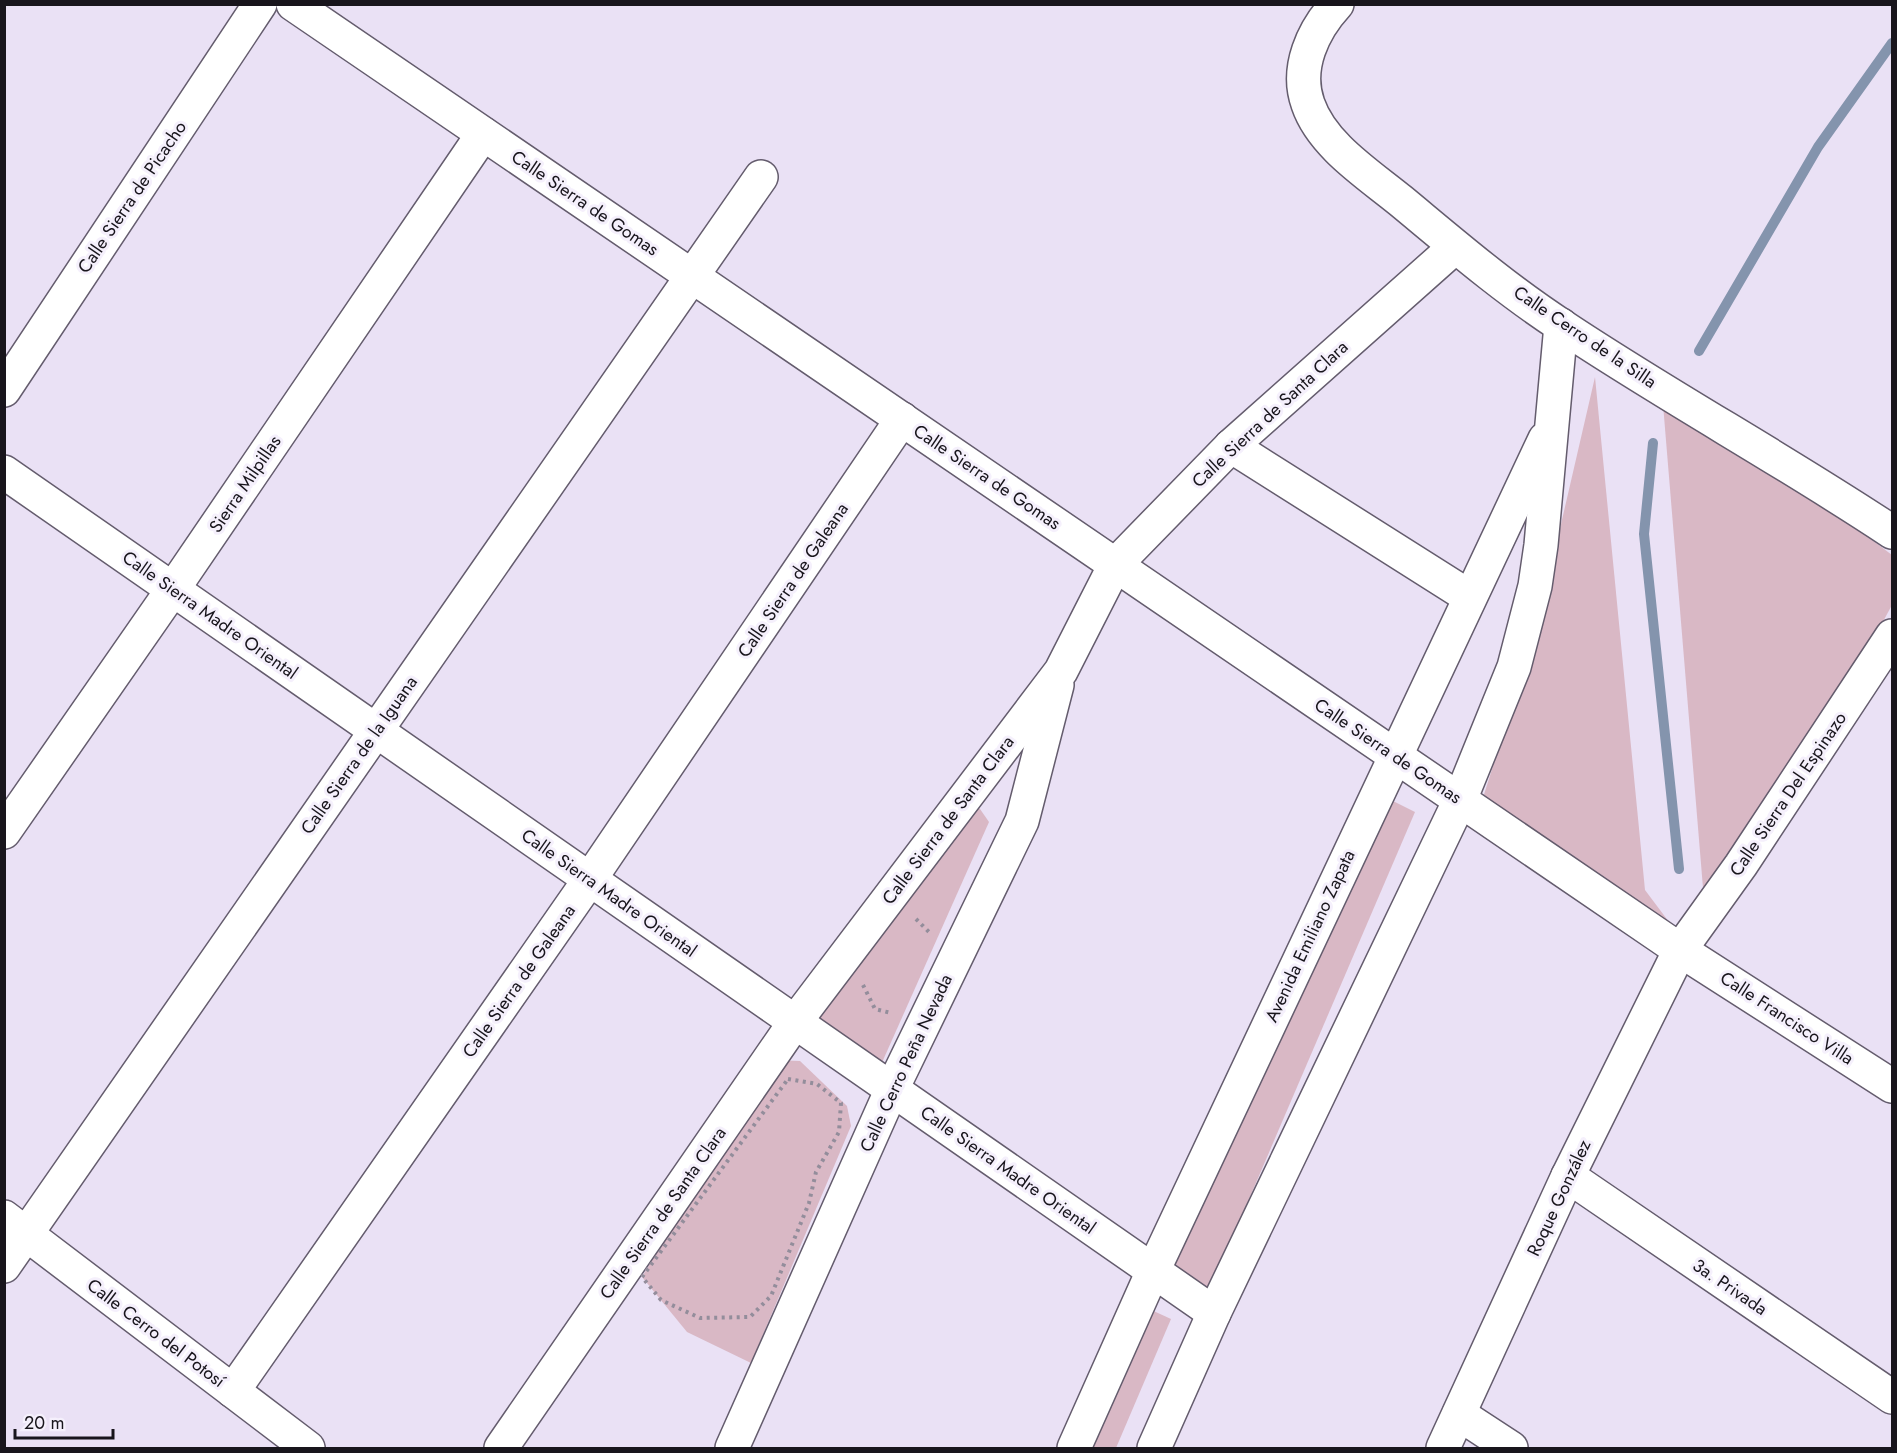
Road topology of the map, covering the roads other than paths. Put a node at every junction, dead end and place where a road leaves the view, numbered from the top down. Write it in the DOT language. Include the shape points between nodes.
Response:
graph roads {
  1 [pos="260,4"];
  2 [pos="293,4"];
  3 [pos="1337,4"];
  4 [pos="483,134"];
  5 [pos="761,177"];
  6 [pos="1455,247"];
  7 [pos="692,276"];
  8 [pos="1561,326"];
  9 [pos="4,390"];
  10 [pos="902,419"];
  11 [pos="1551,426"];
  12 [pos="1231,446"];
  13 [pos="4,472"];
  14 [pos="1893,532"];
  15 [pos="1115,565"];
  16 [pos="174,589"];
  17 [pos="1468,596"];
  18 [pos="1893,636"];
  19 [pos="1061,671"];
  20 [pos="375,730"];
  21 [pos="1394,755"];
  22 [pos="1460,800"];
  23 [pos="4,832"];
  24 [pos="590,879"];
  25 [pos="1680,950"];
  26 [pos="795,1022"];
  27 [pos="1890,1078"];
  28 [pos="892,1089"];
  29 [pos="1568,1176"];
  30 [pos="16,1226"];
  31 [pos="4,1266"];
  32 [pos="1153,1271"];
  33 [pos="1214,1313"];
  34 [pos="233,1391"];
  35 [pos="1893,1397"];
  36 [pos="1459,1414"];
  37 [pos="308,1449"];
  38 [pos="501,1449"];
  39 [pos="732,1449"];
  40 [pos="1074,1449"];
  41 [pos="1154,1449"];
  42 [pos="1443,1449"];
  43 [pos="1511,1449"];
  1 -- 9 [label="street, Calle Sierra de Picacho"];
  2 -- 4 [label="street, Calle Sierra de Gomas"];
  3 -- 6 [label="street, Calle Cerro de la Silla" via="1319,26 1309,48 1304,75 1308,104 1341,152"];
  4 -- 7 [label="street, Calle Sierra de Gomas"];
  4 -- 16 [label="street, Sierra Milpillas"];
  5 -- 7 [label="street, Calle Sierra de la Iguana"];
  6 -- 8 [label="street, Calle Cerro de la Silla"];
  6 -- 12 [label="street, Calle Sierra de Santa Clara"];
  7 -- 10 [label="street, Calle Sierra de Gomas"];
  7 -- 20 [label="street, Calle Sierra de la Iguana"];
  8 -- 11 [label="street, Avenida Emiliano Zapata"];
  8 -- 14 [label="street, Calle Cerro de la Silla"];
  10 -- 15 [label="street, Calle Sierra de Gomas"];
  10 -- 24 [label="street, Calle Sierra de Galeana"];
  11 -- 17 [label="street, Avenida Emiliano Zapata"];
  11 -- 22 [label="street, Avenida Emiliano Zapata" via="1547,500 1534,586 1514,667"];
  12 -- 15 [label="street, Calle Sierra de Santa Clara"];
  12 -- 17 [label="street"];
  13 -- 16 [label="street, Calle Sierra Madre Oriental"];
  15 -- 19 [label="street, Calle Sierra de Santa Clara"];
  15 -- 21 [label="street, Calle Sierra de Gomas"];
  16 -- 20 [label="street, Calle Sierra Madre Oriental"];
  16 -- 23 [label="street, Sierra Milpillas"];
  17 -- 21 [label="street, Avenida Emiliano Zapata"];
  18 -- 25 [label="street, Calle Sierra Del Espinazo"];
  19 -- 26 [label="street, Calle Sierra de Santa Clara"];
  19 -- 28 [label="street, Calle Cerro Peña Nevada" via="1022,821"];
  20 -- 24 [label="street, Calle Sierra Madre Oriental"];
  20 -- 30 [label="street, Calle Sierra de la Iguana"];
  21 -- 22 [label="street, Calle Sierra de Gomas"];
  21 -- 32 [label="street, Avenida Emiliano Zapata"];
  22 -- 25 [label="street, Calle Sierra de Gomas"];
  22 -- 33 [label="street, Avenida Emiliano Zapata"];
  24 -- 26 [label="street, Calle Sierra Madre Oriental"];
  24 -- 34 [label="street, Calle Sierra de Galeana"];
  25 -- 27 [label="street, Calle Francisco Villa"];
  25 -- 29 [label="street, Roque González"];
  26 -- 28 [label="street, Calle Sierra Madre Oriental"];
  26 -- 38 [label="street, Calle Sierra de Santa Clara"];
  28 -- 32 [label="street, Calle Sierra Madre Oriental"];
  28 -- 39 [label="street, Calle Cerro Peña Nevada"];
  29 -- 35 [label="street, 3a. Privada"];
  29 -- 36 [label="street, Roque González"];
  30 -- 31 [label="street, Calle Sierra de la Iguana"];
  30 -- 34 [label="street, Calle Cerro del Potosí"];
  32 -- 33 [label="street, Calle Sierra Madre Oriental"];
  32 -- 40 [label="street, Avenida Emiliano Zapata"];
  33 -- 41 [label="street, Avenida Emiliano Zapata"];
  34 -- 37 [label="street, Calle Cerro del Potosí"];
  36 -- 42 [label="street, Roque González"];
  36 -- 43 [label="street"];
}
